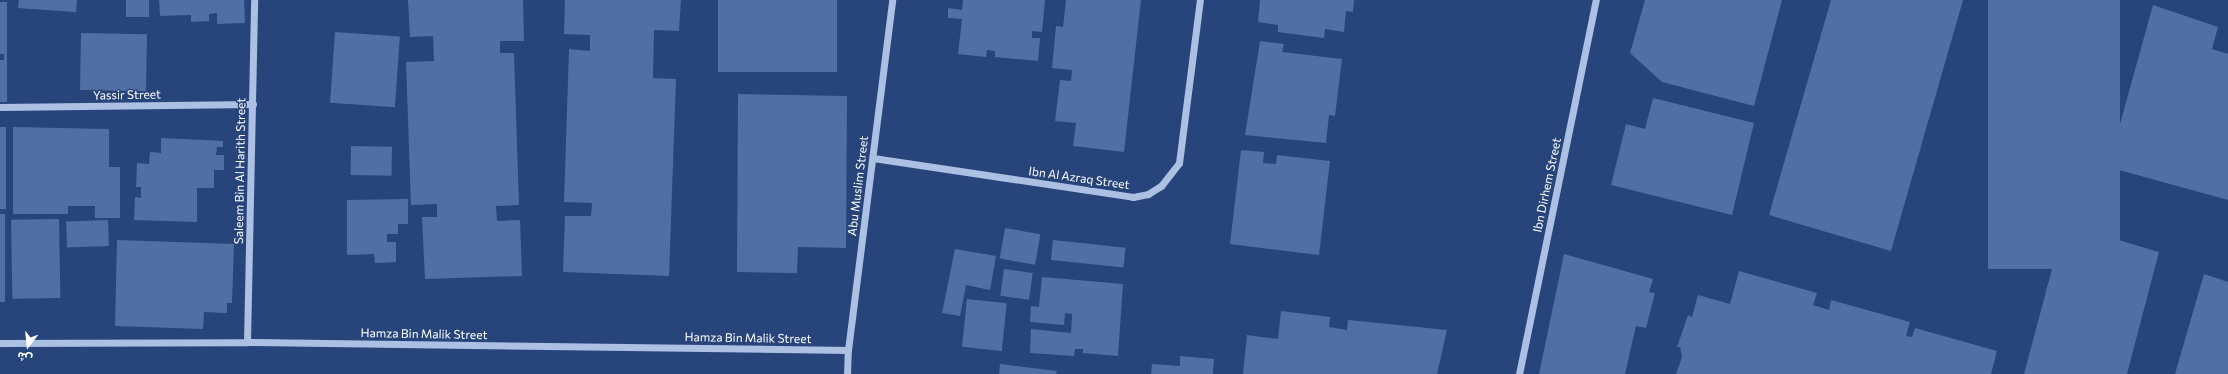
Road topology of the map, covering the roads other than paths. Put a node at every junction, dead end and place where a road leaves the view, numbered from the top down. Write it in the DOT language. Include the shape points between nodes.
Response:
graph roads {
  1 [pos="254,0"];
  2 [pos="892,0"];
  3 [pos="1200,0"];
  4 [pos="1596,0"];
  5 [pos="253,104"];
  6 [pos="0,107"];
  7 [pos="873,158"];
  8 [pos="247,342"];
  9 [pos="0,343"];
  10 [pos="848,350"];
  11 [pos="847,374"];
  12 [pos="1519,374"];
  1 -- 5 [label="street, Saleem Bin Al Harith Street"];
  2 -- 7 [label="street, Abu Muslim Street"];
  3 -- 7 [label="street, Ibn Al Azraq Street" via="1179,163 1161,186 1148,194 1133,197"];
  4 -- 12 [label="street, Ibn Dirhem Street"];
  5 -- 6 [label="street, Yassir Street"];
  5 -- 8 [label="street, Saleem Bin Al Harith Street"];
  7 -- 10 [label="street, Abu Muslim Street"];
  8 -- 9 [label="street, Hamza Bin Malik Street"];
  8 -- 10 [label="street, Hamza Bin Malik Street"];
  10 -- 11 [label="street, Abu Muslim Street"];
}
